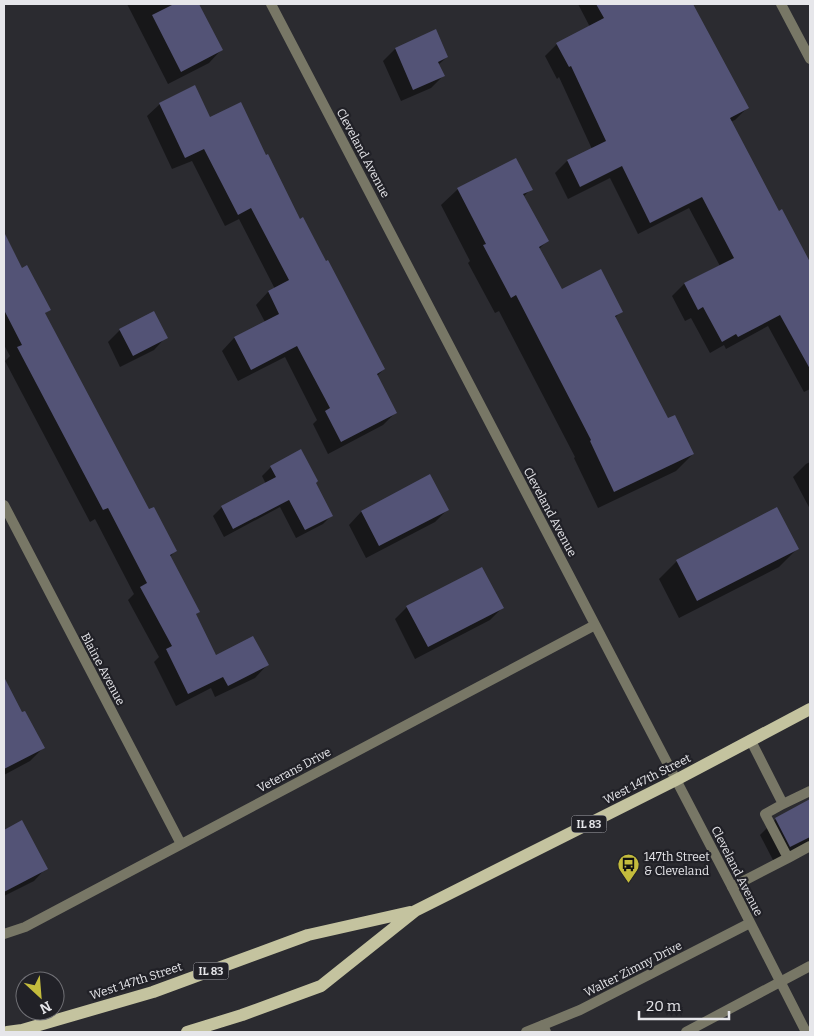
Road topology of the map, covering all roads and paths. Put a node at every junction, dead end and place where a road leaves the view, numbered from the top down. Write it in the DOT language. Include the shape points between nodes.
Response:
graph roads {
  1 [pos="271,4"];
  2 [pos="781,4"];
  3 [pos="810,59"];
  4 [pos="4,505"];
  5 [pos="595,625"];
  6 [pos="810,709"];
  7 [pos="751,740"];
  8 [pos="676,780"];
  9 [pos="810,791"];
  10 [pos="784,804"];
  11 [pos="181,844"];
  12 [pos="810,846"];
  13 [pos="788,858"];
  14 [pos="732,887"];
  15 [pos="415,911"];
  16 [pos="750,923"];
  17 [pos="4,934"];
  18 [pos="810,966"];
  19 [pos="780,982"];
  20 [pos="545,1029"];
  21 [pos="7,1032"];
  22 [pos="187,1032"];
  23 [pos="526,1032"];
  24 [pos="686,1032"];
  25 [pos="806,1032"];
  1 -- 5 [label="street, Cleveland Avenue"];
  2 -- 3 [label="street"];
  4 -- 11 [label="street, Blaine Avenue"];
  5 -- 8 [label="street, Cleveland Avenue"];
  5 -- 11 [label="street, Veterans Drive"];
  6 -- 7 [label="main road, West 147th Street / IL 83"];
  7 -- 8 [label="main road, West 147th Street / IL 83"];
  7 -- 10 [label="street"];
  8 -- 14 [label="street, Cleveland Avenue"];
  8 -- 15 [label="main road, West 147th Street / IL 83"];
  9 -- 10 [label="street" via="800,801"];
  10 -- 13 [label="street" via="765,814"];
  11 -- 17 [label="street, Veterans Drive" via="24,927"];
  12 -- 13 [label="street"];
  13 -- 14 [label="street"];
  14 -- 16 [label="street, Cleveland Avenue"];
  15 -- 21 [label="main road, West 147th Street / IL 83" via="308,935 153,992"];
  15 -- 22 [label="main road, West 147th Street / IL 83" via="321,986"];
  16 -- 19 [label="street, Cleveland Avenue"];
  16 -- 20 [label="street, Walter Zimny Drive"];
  18 -- 19 [label="street"];
  19 -- 24 [label="street"];
  19 -- 25 [label="street, Cleveland Avenue"];
  20 -- 23 [label="street, Walter Zimny Drive"];
}
